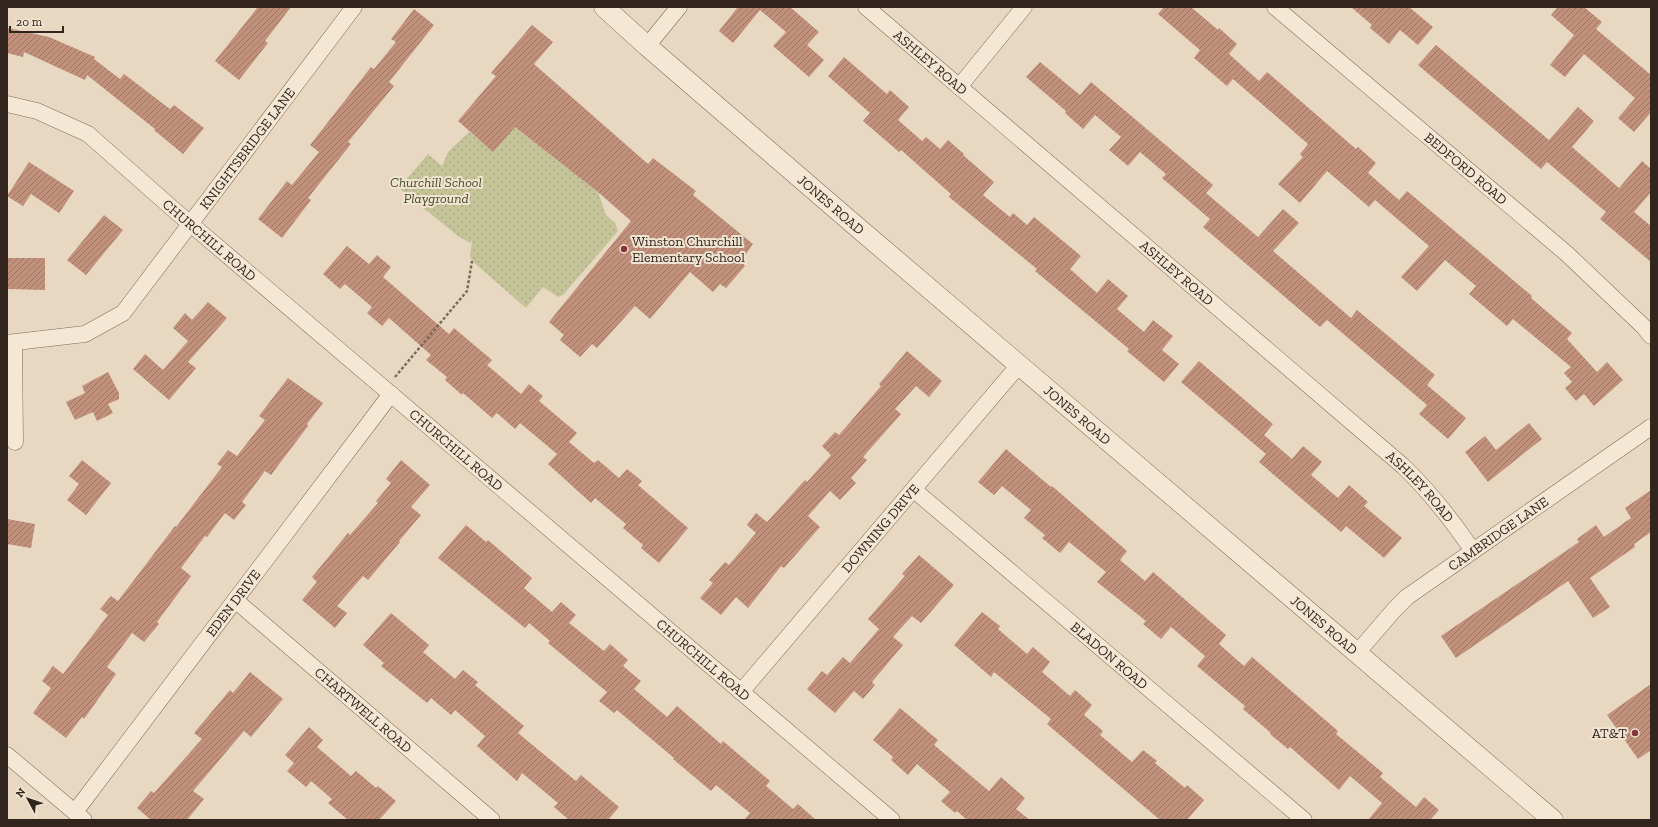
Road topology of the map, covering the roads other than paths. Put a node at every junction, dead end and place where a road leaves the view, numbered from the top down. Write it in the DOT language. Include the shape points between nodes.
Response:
graph roads {
  1 [pos="354,7"];
  2 [pos="604,7"];
  3 [pos="679,7"];
  4 [pos="866,7"];
  5 [pos="1024,7"];
  6 [pos="1275,7"];
  7 [pos="647,46"];
  8 [pos="959,87"];
  9 [pos="7,104"];
  10 [pos="191,224"];
  11 [pos="1651,336"];
  12 [pos="11,343"];
  13 [pos="1019,365"];
  14 [pos="388,392"];
  15 [pos="1651,426"];
  16 [pos="15,442"];
  17 [pos="914,490"];
  18 [pos="1474,551"];
  19 [pos="235,600"];
  20 [pos="1357,653"];
  21 [pos="741,692"];
  22 [pos="7,755"];
  23 [pos="80,816"];
  24 [pos="492,820"];
  25 [pos="892,820"];
  26 [pos="1304,820"];
  27 [pos="1553,820"];
  1 -- 10 [label="street, KNIGHTSBRIDGE LANE"];
  2 -- 7 [label="street, JONES ROAD"];
  3 -- 7 [label="street"];
  4 -- 8 [label="street, ASHLEY ROAD"];
  5 -- 8 [label="street"];
  6 -- 11 [label="street, BEDFORD ROAD" via="1566,253"];
  7 -- 13 [label="street, JONES ROAD"];
  8 -- 18 [label="street, ASHLEY ROAD" via="1423,484"];
  9 -- 10 [label="street, CHURCHILL ROAD" via="37,111 88,134"];
  10 -- 12 [label="street, KNIGHTSBRIDGE LANE" via="123,313 85,334"];
  10 -- 14 [label="street, CHURCHILL ROAD"];
  12 -- 16 [label="street, KNIGHTSBRIDGE LANE"];
  13 -- 17 [label="street, DOWNING DRIVE"];
  13 -- 20 [label="street, JONES ROAD"];
  14 -- 19 [label="street, EDEN DRIVE"];
  14 -- 21 [label="street, CHURCHILL ROAD"];
  15 -- 18 [label="street, CAMBRIDGE LANE"];
  17 -- 21 [label="street, DOWNING DRIVE"];
  17 -- 26 [label="street, BLADON ROAD"];
  18 -- 20 [label="street, CAMBRIDGE LANE" via="1407,597"];
  19 -- 23 [label="street, EDEN DRIVE"];
  19 -- 24 [label="street, CHARTWELL ROAD"];
  20 -- 27 [label="street, JONES ROAD"];
  21 -- 25 [label="street, CHURCHILL ROAD"];
  22 -- 23 [label="street"];
}
